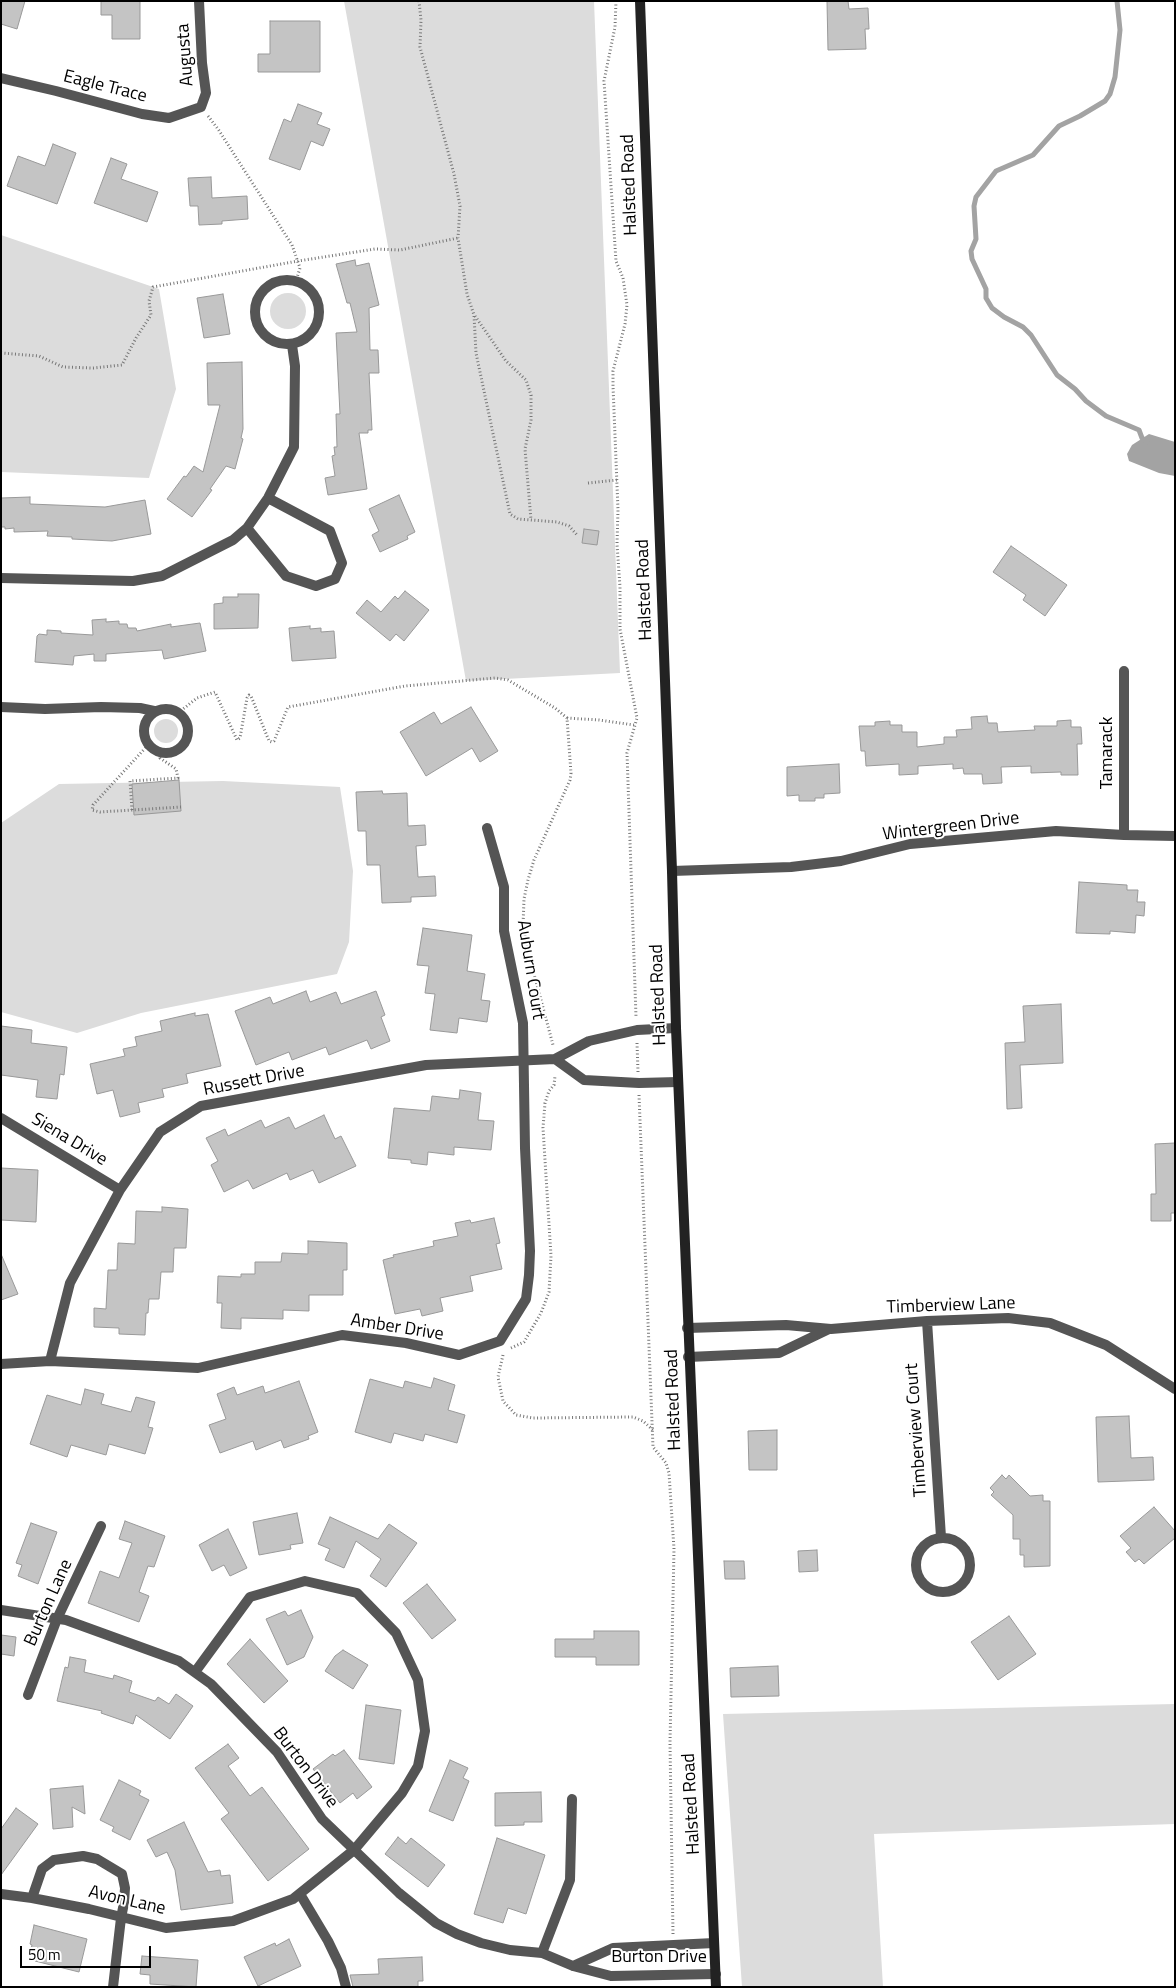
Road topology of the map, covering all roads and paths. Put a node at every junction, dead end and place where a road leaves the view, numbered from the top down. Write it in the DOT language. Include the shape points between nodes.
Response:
graph roads {
  1 [pos="199,1"];
  2 [pos="418,1"];
  3 [pos="616,1"];
  4 [pos="640,1"];
  5 [pos="1,78"];
  6 [pos="201,106"];
  7 [pos="458,238"];
  8 [pos="298,261"];
  9 [pos="296,281"];
  10 [pos="474,315"];
  11 [pos="292,345"];
  12 [pos="1,353"];
  13 [pos="617,480"];
  14 [pos="588,483"];
  15 [pos="268,498"];
  16 [pos="531,520"];
  17 [pos="247,528"];
  18 [pos="578,536"];
  19 [pos="1,578"];
  20 [pos="1124,671"];
  21 [pos="1,707"];
  22 [pos="154,712"];
  23 [pos="178,713"];
  24 [pos="567,718"];
  25 [pos="634,726"];
  26 [pos="148,745"];
  27 [pos="161,753"];
  28 [pos="181,807"];
  29 [pos="132,810"];
  30 [pos="487,828"];
  31 [pos="1124,835"];
  32 [pos="1175,836"];
  33 [pos="672,871"];
  34 [pos="676,1028"];
  35 [pos="637,1030"];
  36 [pos="555,1059"];
  37 [pos="524,1060"];
  38 [pos="678,1082"];
  39 [pos="639,1083"];
  40 [pos="1,1118"];
  41 [pos="120,1190"];
  42 [pos="927,1321"];
  43 [pos="687,1328"];
  44 [pos="831,1329"];
  45 [pos="688,1357"];
  46 [pos="50,1361"];
  47 [pos="1,1364"];
  48 [pos="1175,1389"];
  49 [pos="652,1430"];
  50 [pos="102,1526"];
  51 [pos="941,1537"];
  52 [pos="1,1610"];
  53 [pos="57,1619"];
  54 [pos="195,1672"];
  55 [pos="28,1695"];
  56 [pos="572,1799"];
  57 [pos="354,1850"];
  58 [pos="1,1894"];
  59 [pos="300,1894"];
  60 [pos="32,1898"];
  61 [pos="121,1918"];
  62 [pos="714,1943"];
  63 [pos="674,1945"];
  64 [pos="542,1953"];
  65 [pos="574,1966"];
  66 [pos="716,1974"];
  67 [pos="113,1987"];
  68 [pos="346,1987"];
  69 [pos="716,1987"];
  1 -- 6 [label="street, Augusta" via="206,93"];
  2 -- 7 [label="path" via="420,47 446,139 460,206"];
  3 -- 13 [label="path" via="615,27 604,82 616,262 623,278 627,305 613,371"];
  4 -- 33 [label="street, Halsted Road"];
  5 -- 6 [label="street, Eagle Trace" via="168,118"];
  6 -- 8 [label="path" via="271,210"];
  7 -- 8 [label="path" via="400,250 375,249"];
  7 -- 10 [label="path" via="467,294"];
  8 -- 9 [label="path" via="300,268"];
  8 -- 12 [label="path" via="153,287 149,301 151,315 122,365 63,368 39,356"];
  9 -- 11 [label="street" via="312,292 320,310 316,329 310,337"];
  9 -- 11 [label="street" via="275,282 266,288 258,300 255,316 260,330 271,341"];
  10 -- 16 [label="path" via="476,353 510,514 518,519"];
  10 -- 16 [label="path" via="506,361 526,380 531,395 531,420 525,449"];
  11 -- 15 [label="street" via="295,366 294,447"];
  13 -- 14 [label="path"];
  13 -- 25 [label="path" via="620,629 637,718"];
  15 -- 17 [label="street"];
  15 -- 17 [label="street" via="330,532 342,563 335,579 316,586 286,576"];
  16 -- 18 [label="path" via="569,526"];
  17 -- 19 [label="street" via="232,540 162,576 133,581"];
  20 -- 31 [label="street, Tamarack"];
  21 -- 22 [label="street" via="101,706"];
  22 -- 23 [label="street" via="165,709"];
  22 -- 26 [label="street" via="144,727"];
  23 -- 24 [label="path" via="196,698 216,692 237,740 249,695 272,742 288,707 405,686 495,678 508,680"];
  23 -- 27 [label="street" via="187,724 188,737 180,749"];
  24 -- 25 [label="path"];
  24 -- 36 [label="path" via="570,780 528,880 523,926"];
  25 -- 35 [label="path" via="627,753"];
  26 -- 27 [label="street"];
  26 -- 29 [label="path" via="92,808 95,812"];
  27 -- 29 [label="path" via="160,758 176,768 178,778 130,781"];
  28 -- 29 [label="path"];
  30 -- 37 [label="street, Auburn Court" via="504,886 504,931 523,1022"];
  31 -- 32 [label="street, Wintergreen Drive"];
  31 -- 33 [label="street, Wintergreen Drive" via="1056,831 910,844 841,861 791,867"];
  33 -- 34 [label="street, Halsted Road"];
  34 -- 35 [label="street, Russett Drive"];
  34 -- 38 [label="street, Halsted Road"];
  35 -- 36 [label="street, Russett Drive" via="589,1041"];
  35 -- 39 [label="path"];
  36 -- 37 [label="street, Russett Drive"];
  36 -- 39 [label="street" via="584,1080"];
  36 -- 49 [label="path" via="555,1079 545,1103 543,1128 551,1256 549,1292 524,1342 504,1351 498,1377 503,1401 516,1415 533,1418 633,1417"];
  37 -- 41 [label="street, Russett Drive" via="426,1065 202,1106 160,1132"];
  37 -- 46 [label="street, Amber Drive" via="530,1275 526,1299 500,1342 459,1355 406,1343 342,1335 198,1368"];
  38 -- 39 [label="street"];
  38 -- 43 [label="street, Halsted Road"];
  39 -- 49 [label="path"];
  40 -- 41 [label="street, Siena Drive"];
  41 -- 46 [label="street, Russett Drive" via="70,1283"];
  42 -- 44 [label="street, Timberview Lane"];
  42 -- 48 [label="street, Timberview Lane" via="1008,1318 1050,1323 1106,1345"];
  42 -- 51 [label="street, Timberview Court"];
  43 -- 44 [label="street, Timberview Lane" via="786,1325"];
  43 -- 45 [label="street, Halsted Road"];
  44 -- 45 [label="street, Timberview Lane" via="779,1353"];
  45 -- 62 [label="street, Halsted Road"];
  46 -- 47 [label="street, Amber Drive"];
  49 -- 63 [label="path" via="653,1447 666,1463 669,1473 674,1549 670,1743"];
  50 -- 53 [label="street, Burton Lane"];
  51 -- 51 [label="street" via="959,1542 970,1557 968,1576 963,1584 946,1592 928,1588 916,1573 915,1563 920,1548"];
  52 -- 53 [label="street, Burton Drive"];
  53 -- 54 [label="street, Burton Drive" via="179,1661"];
  53 -- 55 [label="street, Burton Lane"];
  54 -- 57 [label="street, Burton Drive" via="211,1684 277,1752 322,1819"];
  54 -- 57 [label="street, Avon Lane" via="250,1597 305,1581 357,1593 396,1633 418,1680 425,1731 418,1766 402,1794"];
  56 -- 64 [label="street" via="570,1880"];
  57 -- 59 [label="street, Avon Lane"];
  57 -- 64 [label="street, Burton Drive" via="399,1893 457,1934 510,1950"];
  58 -- 60 [label="street, Avon Lane"];
  59 -- 61 [label="street, Avon Lane" via="233,1921 166,1928"];
  59 -- 68 [label="street" via="328,1941"];
  60 -- 61 [label="street, Avon Lane"];
  60 -- 61 [label="street" via="42,1869 54,1860 83,1856 97,1859 122,1874 125,1888"];
  61 -- 67 [label="street"];
  62 -- 63 [label="street, Burton Drive"];
  62 -- 66 [label="street, Halsted Road"];
  63 -- 65 [label="street, Burton Drive" via="613,1948"];
  64 -- 65 [label="street, Burton Drive"];
  65 -- 66 [label="street, Burton Drive" via="610,1976"];
  66 -- 69 [label="street, Halsted Road"];
}
